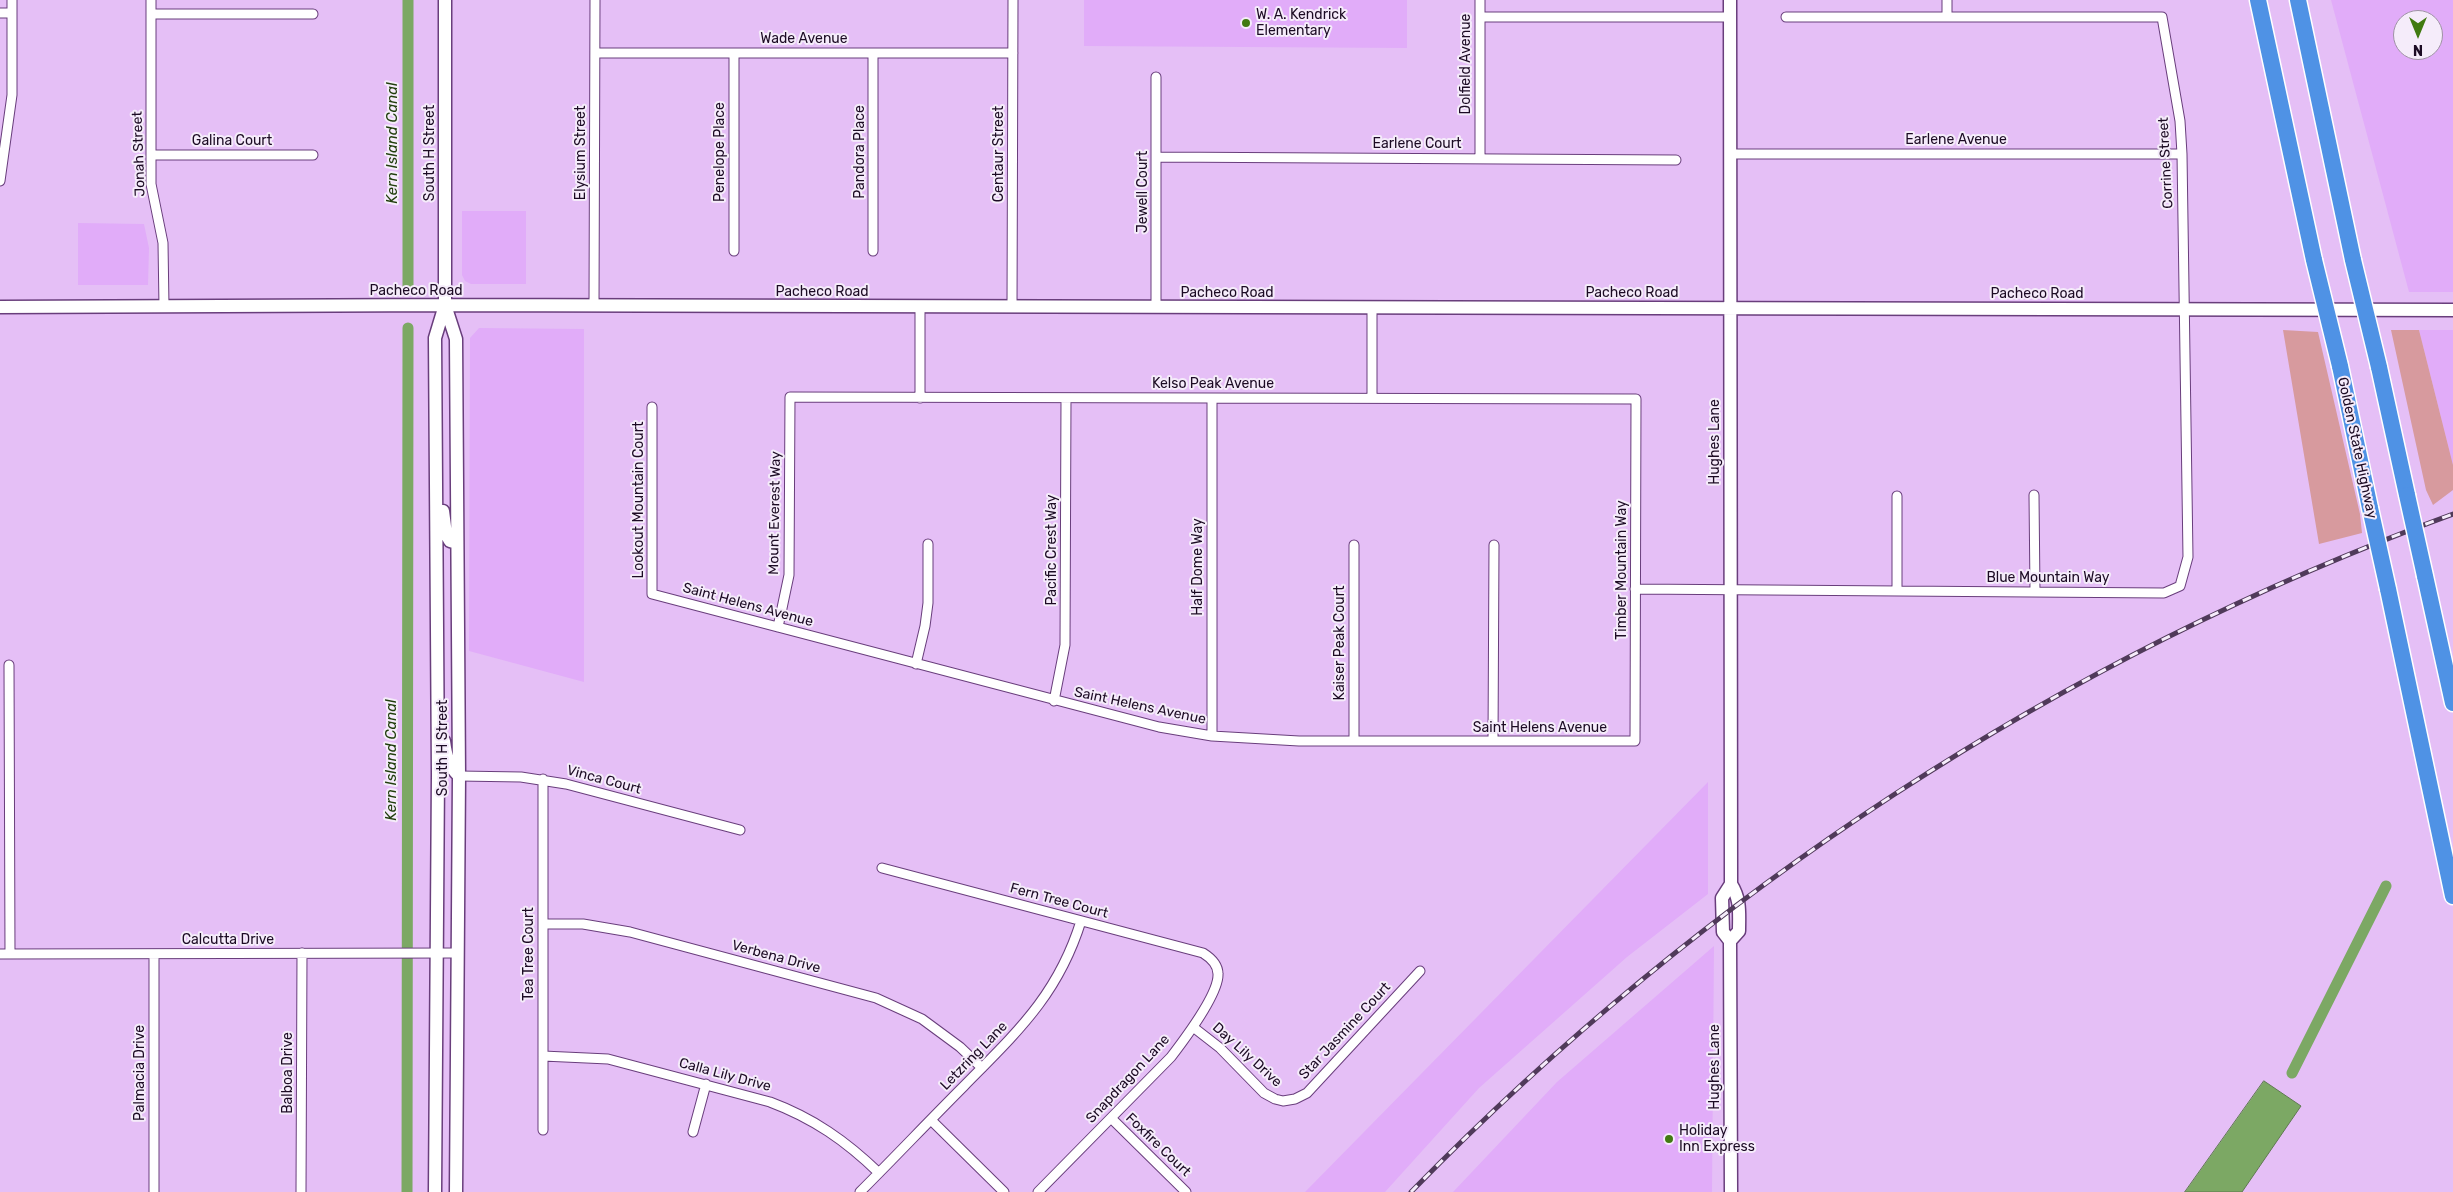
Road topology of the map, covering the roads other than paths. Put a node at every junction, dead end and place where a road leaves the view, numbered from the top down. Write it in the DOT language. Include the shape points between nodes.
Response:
graph roads {
  1 [pos="12,0"];
  2 [pos="152,0"];
  3 [pos="445,0"];
  4 [pos="595,0"];
  5 [pos="1013,0"];
  6 [pos="1480,0"];
  7 [pos="1730,0"];
  8 [pos="1947,0"];
  9 [pos="2258,0"];
  10 [pos="2298,0"];
  11 [pos="0,13"];
  12 [pos="12,13"];
  13 [pos="151,14"];
  14 [pos="313,14"];
  15 [pos="1786,17"];
  16 [pos="1947,17"];
  17 [pos="1480,18"];
  18 [pos="1730,18"];
  19 [pos="595,53"];
  20 [pos="734,53"];
  21 [pos="874,53"];
  22 [pos="1013,53"];
  23 [pos="1156,78"];
  24 [pos="2,150"];
  25 [pos="1730,154"];
  26 [pos="2182,154"];
  27 [pos="151,155"];
  28 [pos="313,155"];
  29 [pos="1156,157"];
  30 [pos="1480,158"];
  31 [pos="1676,160"];
  32 [pos="0,181"];
  33 [pos="734,251"];
  34 [pos="873,251"];
  35 [pos="445,305"];
  36 [pos="594,306"];
  37 [pos="0,307"];
  38 [pos="164,307"];
  39 [pos="920,307"];
  40 [pos="1012,307"];
  41 [pos="1156,307"];
  42 [pos="1372,308"];
  43 [pos="1730,308"];
  44 [pos="2183,309"];
  45 [pos="2453,310"];
  46 [pos="790,397"];
  47 [pos="920,398"];
  48 [pos="1066,398"];
  49 [pos="1212,398"];
  50 [pos="1372,398"];
  51 [pos="1636,399"];
  52 [pos="652,407"];
  53 [pos="436,454"];
  54 [pos="2034,495"];
  55 [pos="1897,496"];
  56 [pos="457,543"];
  57 [pos="928,544"];
  58 [pos="1354,545"];
  59 [pos="1494,545"];
  60 [pos="1636,590"];
  61 [pos="1730,590"];
  62 [pos="1897,591"];
  63 [pos="2035,592"];
  64 [pos="652,594"];
  65 [pos="778,627"];
  66 [pos="916,664"];
  67 [pos="9,665"];
  68 [pos="437,677"];
  69 [pos="1054,701"];
  70 [pos="2453,703"];
  71 [pos="1212,736"];
  72 [pos="1354,741"];
  73 [pos="1493,741"];
  74 [pos="1635,741"];
  75 [pos="459,776"];
  76 [pos="543,779"];
  77 [pos="740,830"];
  78 [pos="882,868"];
  79 [pos="2453,896"];
  80 [pos="1082,921"];
  81 [pos="542,924"];
  82 [pos="302,953"];
  83 [pos="437,953"];
  84 [pos="456,953"];
  85 [pos="0,954"];
  86 [pos="10,954"];
  87 [pos="154,954"];
  88 [pos="1420,971"];
  89 [pos="1218,973"];
  90 [pos="1193,1027"];
  91 [pos="542,1056"];
  92 [pos="982,1068"];
  93 [pos="706,1084"];
  94 [pos="1283,1101"];
  95 [pos="1110,1118"];
  96 [pos="930,1120"];
  97 [pos="542,1130"];
  98 [pos="694,1132"];
  99 [pos="879,1172"];
  100 [pos="154,1192"];
  101 [pos="302,1192"];
  102 [pos="435,1192"];
  103 [pos="456,1192"];
  104 [pos="860,1192"];
  105 [pos="1004,1192"];
  106 [pos="1038,1192"];
  107 [pos="1186,1192"];
  108 [pos="1731,1192"];
  1 -- 12 [label="street"];
  2 -- 13 [label="street, Jonah Street"];
  3 -- 35 [label="street, South H Street"];
  4 -- 19 [label="street, Elysium Street"];
  5 -- 22 [label="street, Centaur Street"];
  6 -- 17 [label="street, Dolfield Avenue"];
  7 -- 18 [label="street, Hughes Lane"];
  8 -- 16 [label="street"];
  9 -- 79 [label="highway, Golden State Highway, bridge"];
  10 -- 70 [label="highway, bridge"];
  11 -- 12 [label="street"];
  12 -- 24 [label="street" via="12,95"];
  13 -- 14 [label="street"];
  13 -- 27 [label="street, Jonah Street"];
  15 -- 16 [label="street"];
  16 -- 26 [label="street, Corrine Street" via="2162,17 2180,121"];
  17 -- 18 [label="street"];
  17 -- 30 [label="street, Dolfield Avenue"];
  18 -- 25 [label="street, Hughes Lane"];
  19 -- 20 [label="street, Wade Avenue"];
  19 -- 36 [label="street, Elysium Street"];
  20 -- 21 [label="street, Wade Avenue"];
  20 -- 33 [label="street, Penelope Place"];
  21 -- 22 [label="street, Wade Avenue"];
  21 -- 34 [label="street, Pandora Place"];
  22 -- 40 [label="street, Centaur Street"];
  23 -- 29 [label="street, Jewell Court"];
  24 -- 32 [label="street"];
  25 -- 26 [label="street, Earlene Avenue"];
  25 -- 43 [label="street, Hughes Lane"];
  26 -- 44 [label="street, Corrine Street"];
  27 -- 28 [label="street, Galina Court"];
  27 -- 38 [label="street, Jonah Street" via="154,201 163,243"];
  29 -- 30 [label="street, Earlene Court"];
  29 -- 41 [label="street, Jewell Court"];
  30 -- 31 [label="street, Earlene Court"];
  35 -- 36 [label="street, Pacheco Road"];
  35 -- 38 [label="street, Pacheco Road"];
  35 -- 53 [label="street, South H Street" via="435,338"];
  35 -- 56 [label="street, South H Street" via="456,340"];
  36 -- 39 [label="street, Pacheco Road"];
  37 -- 38 [label="street, Pacheco Road"];
  39 -- 40 [label="street, Pacheco Road"];
  39 -- 47 [label="street"];
  40 -- 41 [label="street, Pacheco Road"];
  41 -- 42 [label="street, Pacheco Road"];
  42 -- 43 [label="street, Pacheco Road"];
  42 -- 50 [label="street"];
  43 -- 44 [label="street, Pacheco Road"];
  43 -- 61 [label="street, Hughes Lane"];
  44 -- 45 [label="street, Pacheco Road"];
  44 -- 63 [label="street, Blue Mountain Way" via="2188,557 2180,586 2164,593"];
  46 -- 47 [label="street, Kelso Peak Avenue"];
  46 -- 65 [label="street, Mount Everest Way" via="789,575"];
  47 -- 48 [label="street, Kelso Peak Avenue"];
  48 -- 49 [label="street, Kelso Peak Avenue"];
  48 -- 69 [label="street, Pacific Crest Way" via="1065,645"];
  49 -- 50 [label="street, Kelso Peak Avenue"];
  49 -- 71 [label="street, Half Dome Way"];
  50 -- 51 [label="street, Kelso Peak Avenue"];
  51 -- 60 [label="street, Timber Mountain Way"];
  52 -- 64 [label="street, Lookout Mountain Court"];
  53 -- 56 [label="street" via="446,534 450,541"];
  53 -- 68 [label="street, South H Street"];
  54 -- 63 [label="street"];
  55 -- 62 [label="street"];
  56 -- 75 [label="street, South H Street"];
  57 -- 66 [label="street" via="928,603"];
  58 -- 72 [label="street, Kaiser Peak Court"];
  59 -- 73 [label="street"];
  60 -- 61 [label="street, Blue Mountain Way"];
  60 -- 74 [label="street, Timber Mountain Way"];
  61 -- 62 [label="street, Blue Mountain Way"];
  61 -- 108 [label="street, Hughes Lane" via="1732,884 1722,898 1723,932 1730,941"];
  62 -- 63 [label="street, Blue Mountain Way"];
  64 -- 65 [label="street, Saint Helens Avenue"];
  65 -- 66 [label="street, Saint Helens Avenue"];
  66 -- 69 [label="street, Saint Helens Avenue"];
  67 -- 86 [label="street"];
  68 -- 75 [label="street" via="446,758 450,768"];
  68 -- 83 [label="street, South H Street"];
  69 -- 71 [label="street, Saint Helens Avenue" via="1159,727"];
  71 -- 72 [label="street, Saint Helens Avenue"];
  72 -- 73 [label="street, Saint Helens Avenue"];
  73 -- 74 [label="street, Saint Helens Avenue"];
  75 -- 76 [label="street, Vinca Court"];
  75 -- 84 [label="street, South H Street"];
  76 -- 77 [label="street, Vinca Court"];
  76 -- 81 [label="street, Tea Tree Court"];
  78 -- 80 [label="street, Fern Tree Court"];
  80 -- 89 [label="street, Fern Tree Court" via="1203,953 1213,960"];
  80 -- 92 [label="street, Letzring Lane" via="1054,985 1027,1021"];
  81 -- 91 [label="street, Tea Tree Court"];
  81 -- 92 [label="street, Verbena Drive" via="583,924 630,932 876,998 928,1023"];
  82 -- 83 [label="street, Calcutta Drive"];
  82 -- 87 [label="street, Calcutta Drive"];
  82 -- 101 [label="street, Balboa Drive"];
  83 -- 84 [label="street, Calcutta Drive"];
  83 -- 102 [label="street, South H Street"];
  84 -- 103 [label="street, South H Street"];
  85 -- 86 [label="street, Calcutta Drive"];
  86 -- 87 [label="street, Calcutta Drive"];
  87 -- 100 [label="street, Palmacia Drive"];
  88 -- 94 [label="street, Star Jasmine Court" via="1306,1093"];
  89 -- 90 [label="street, Snapdragon Lane" via="1216,990"];
  90 -- 94 [label="street, Day Lily Drive" via="1220,1048 1264,1093"];
  90 -- 95 [label="street, Snapdragon Lane" via="1170,1057"];
  91 -- 93 [label="street, Calla Lily Drive" via="608,1059"];
  91 -- 97 [label="street, Tea Tree Court"];
  92 -- 96 [label="street, Letzring Lane"];
  93 -- 98 [label="street"];
  93 -- 99 [label="street, Calla Lily Drive" via="770,1102 802,1115 835,1134"];
  95 -- 106 [label="street, Snapdragon Lane"];
  95 -- 107 [label="street, Foxfire Court"];
  96 -- 99 [label="street, Letzring Lane"];
  96 -- 105 [label="street"];
  99 -- 104 [label="street, Letzring Lane"];
}
